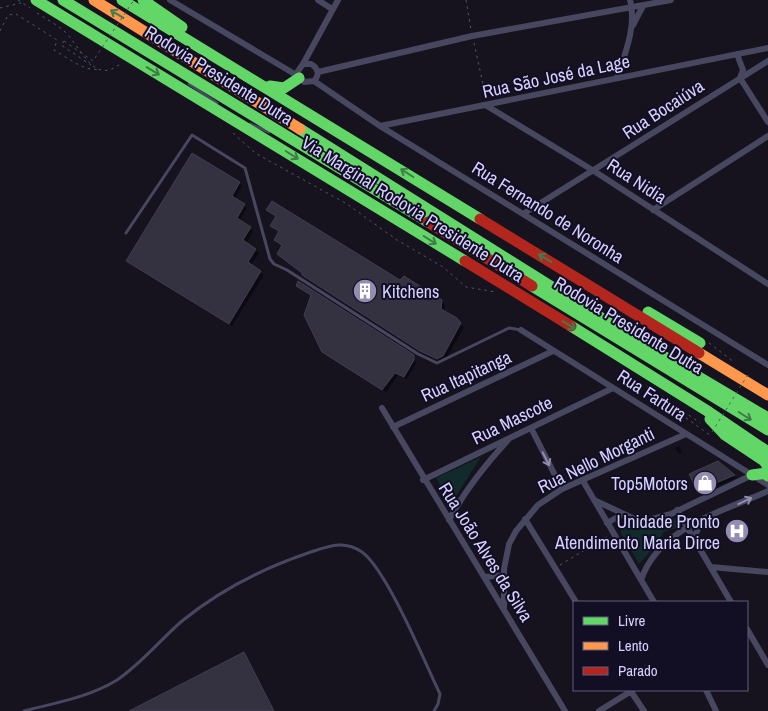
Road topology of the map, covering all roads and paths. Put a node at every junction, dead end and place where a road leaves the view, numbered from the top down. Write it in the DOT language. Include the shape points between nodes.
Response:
graph roads {
  1 [pos="18,0"];
  2 [pos="36,0"];
  3 [pos="63,0"];
  4 [pos="94,0"];
  5 [pos="122,0"];
  6 [pos="134,0"];
  7 [pos="144,0"];
  8 [pos="170,0"];
  9 [pos="318,0"];
  10 [pos="338,0"];
  11 [pos="466,0"];
  12 [pos="630,0"];
  13 [pos="671,0"];
  14 [pos="22,3"];
  15 [pos="643,6"];
  16 [pos="0,8"];
  17 [pos="332,8"];
  18 [pos="633,8"];
  19 [pos="631,28"];
  20 [pos="0,31"];
  21 [pos="472,36"];
  22 [pos="768,48"];
  23 [pos="212,53"];
  24 [pos="737,54"];
  25 [pos="768,61"];
  26 [pos="120,64"];
  27 [pos="303,64"];
  28 [pos="94,67"];
  29 [pos="99,69"];
  30 [pos="318,72"];
  31 [pos="299,77"];
  32 [pos="617,78"];
  33 [pos="740,78"];
  34 [pos="255,80"];
  35 [pos="314,81"];
  36 [pos="487,106"];
  37 [pos="768,122"];
  38 [pos="380,126"];
  39 [pos="232,132"];
  40 [pos="768,136"];
  41 [pos="594,171"];
  42 [pos="653,210"];
  43 [pos="523,214"];
  44 [pos="126,234"];
  45 [pos="768,284"];
  46 [pos="501,294"];
  47 [pos="521,330"];
  48 [pos="706,341"];
  49 [pos="552,351"];
  50 [pos="735,363"];
  51 [pos="768,365"];
  52 [pos="748,377"];
  53 [pos="644,383"];
  54 [pos="613,388"];
  55 [pos="768,395"];
  56 [pos="662,396"];
  57 [pos="690,400"];
  58 [pos="382,408"];
  59 [pos="654,414"];
  60 [pos="768,418"];
  61 [pos="393,427"];
  62 [pos="705,427"];
  63 [pos="531,428"];
  64 [pos="768,430"];
  65 [pos="712,432"];
  66 [pos="686,434"];
  67 [pos="511,437"];
  68 [pos="714,438"];
  69 [pos="768,452"];
  70 [pos="752,476"];
  71 [pos="768,478"];
  72 [pos="423,480"];
  73 [pos="583,481"];
  74 [pos="562,490"];
  75 [pos="768,491"];
  76 [pos="594,500"];
  77 [pos="677,510"];
  78 [pos="623,514"];
  79 [pos="525,519"];
  80 [pos="449,520"];
  81 [pos="702,521"];
  82 [pos="607,523"];
  83 [pos="687,527"];
  84 [pos="613,533"];
  85 [pos="694,539"];
  86 [pos="711,566"];
  87 [pos="555,568"];
  88 [pos="768,572"];
  89 [pos="504,575"];
  90 [pos="485,577"];
  91 [pos="641,580"];
  92 [pos="575,601"];
  93 [pos="653,601"];
  94 [pos="730,601"];
  95 [pos="504,609"];
  96 [pos="748,631"];
  97 [pos="768,665"];
  98 [pos="629,691"];
  99 [pos="632,691"];
  100 [pos="706,691"];
  101 [pos="24,711"];
  102 [pos="434,711"];
  103 [pos="564,711"];
  104 [pos="599,711"];
  105 [pos="644,711"];
  106 [pos="716,711"];
  1 -- 14 [label="path"];
  2 -- 57 [label="highway, Via Marginal Rodovia Presidente Dutra, one-way"];
  3 -- 64 [label="highway, Rodovia Presidente Dutra, one-way"];
  60 -- 4 [label="highway, Rodovia Presidente Dutra, one-way" via="638,341"];
  5 -- 23 [label="highway, Rodovia Presidente Dutra"];
  6 -- 28 [label="path, bridge" via="93,61 64,41 61,45"];
  7 -- 23 [label="highway" via="196,36"];
  8 -- 31 [label="street"];
  9 -- 17 [label="street"];
  10 -- 17 [label="street"];
  11 -- 21 [label="path"];
  12 -- 18 [label="street"];
  13 -- 15 [label="street"];
  14 -- 16 [label="path"];
  14 -- 28 [label="path" via="64,31"];
  15 -- 18 [label="street"];
  15 -- 19 [label="street"];
  17 -- 27 [label="street"];
  18 -- 19 [label="street"];
  18 -- 21 [label="street"];
  19 -- 32 [label="street"];
  20 -- 29 [label="path" via="8,15 16,14 57,40 54,50 83,67"];
  21 -- 30 [label="street"];
  21 -- 36 [label="path"];
  22 -- 24 [label="street, Rua São José da Lage"];
  23 -- 34 [label="highway, Rodovia Presidente Dutra"];
  24 -- 32 [label="street, Rua São José da Lage"];
  24 -- 33 [label="street" via="743,70"];
  25 -- 33 [label="street, Rua Bocaiúva"];
  26 -- 29 [label="path" via="114,69"];
  27 -- 30 [label="street" via="314,65"];
  27 -- 31 [label="street" via="298,70"];
  28 -- 29 [label="path"];
  30 -- 35 [label="street"];
  31 -- 34 [label="highway" via="284,88"];
  31 -- 35 [label="street" via="306,83"];
  32 -- 36 [label="street, Rua São José da Lage"];
  33 -- 37 [label="street"];
  33 -- 41 [label="street, Rua Bocaiúva"];
  52 -- 34 [label="highway, Rodovia Presidente Dutra, one-way" via="668,322 587,284"];
  35 -- 38 [label="street, Rua Fernando de Noronha"];
  36 -- 38 [label="street, Rua São José da Lage"];
  36 -- 41 [label="street, Rua Nidia"];
  38 -- 43 [label="street, Rua Fernando de Noronha"];
  39 -- 46 [label="path" via="255,153 347,204 397,240 443,267 466,287"];
  40 -- 42 [label="street"];
  41 -- 42 [label="street, Rua Nidia"];
  41 -- 43 [label="street, Rua Bocaiúva"];
  42 -- 45 [label="street, Rua Nidia"];
  43 -- 51 [label="street, Rua Fernando de Noronha"];
  44 -- 47 [label="lane" via="192,135 245,168 274,264 418,354 437,363 509,328"];
  47 -- 49 [label="street, Rua Fartura"];
  48 -- 50 [label="path"];
  49 -- 54 [label="street, Rua Fartura"];
  49 -- 61 [label="street, Rua Itapitanga"];
  52 -- 55 [label="highway"];
  52 -- 65 [label="path, bridge"];
  53 -- 56 [label="path" via="655,395"];
  54 -- 59 [label="street, Rua Fartura"];
  54 -- 63 [label="street, Rua Mascote"];
  56 -- 59 [label="path"];
  56 -- 62 [label="path"];
  56 -- 68 [label="path" via="663,401"];
  57 -- 69 [label="highway, Via Marginal Rodovia Presidente Dutra"];
  57 -- 71 [label="highway" via="725,435 764,461"];
  58 -- 61 [label="street, Rua João Alves da Silva"];
  59 -- 66 [label="street, Rua Fartura"];
  61 -- 72 [label="street, Rua João Alves da Silva"];
  63 -- 67 [label="street, Rua Mascote"];
  63 -- 74 [label="street, one-way"];
  66 -- 70 [label="street, Rua Fartura"];
  66 -- 73 [label="street, Rua Nello Morganti"];
  67 -- 72 [label="street, Rua Mascote"];
  67 -- 80 [label="street" via="486,464"];
  70 -- 71 [label="highway"];
  70 -- 77 [label="street"];
  72 -- 80 [label="street, Rua João Alves da Silva"];
  73 -- 74 [label="street, Rua Nello Morganti"];
  73 -- 76 [label="street"];
  74 -- 79 [label="street, Rua Nello Morganti" via="538,505"];
  81 -- 75 [label="street, one-way"];
  76 -- 78 [label="street"];
  76 -- 82 [label="street"];
  77 -- 78 [label="street" via="641,522"];
  77 -- 83 [label="street"];
  78 -- 82 [label="street"];
  79 -- 87 [label="street"];
  79 -- 89 [label="street, Rua Nello Morganti" via="510,544"];
  80 -- 90 [label="street, Rua João Alves da Silva"];
  81 -- 83 [label="street"];
  81 -- 85 [label="street"];
  82 -- 84 [label="street"];
  83 -- 85 [label="street"];
  83 -- 91 [label="street" via="653,555"];
  84 -- 87 [label="path"];
  84 -- 91 [label="street"];
  85 -- 86 [label="street"];
  86 -- 88 [label="street"];
  86 -- 94 [label="street"];
  87 -- 92 [label="street"];
  89 -- 90 [label="street"];
  89 -- 95 [label="street, Rua Nello Morganti"];
  90 -- 95 [label="street, Rua João Alves da Silva"];
  91 -- 93 [label="street"];
  95 -- 103 [label="street, Rua João Alves da Silva"];
  96 -- 97 [label="street"];
  98 -- 104 [label="street"];
  99 -- 105 [label="street"];
  100 -- 106 [label="street"];
  101 -- 102 [label="lane" via="91,692 116,680 182,621 233,584 262,570 337,544 362,552 376,566 440,694"];
}
